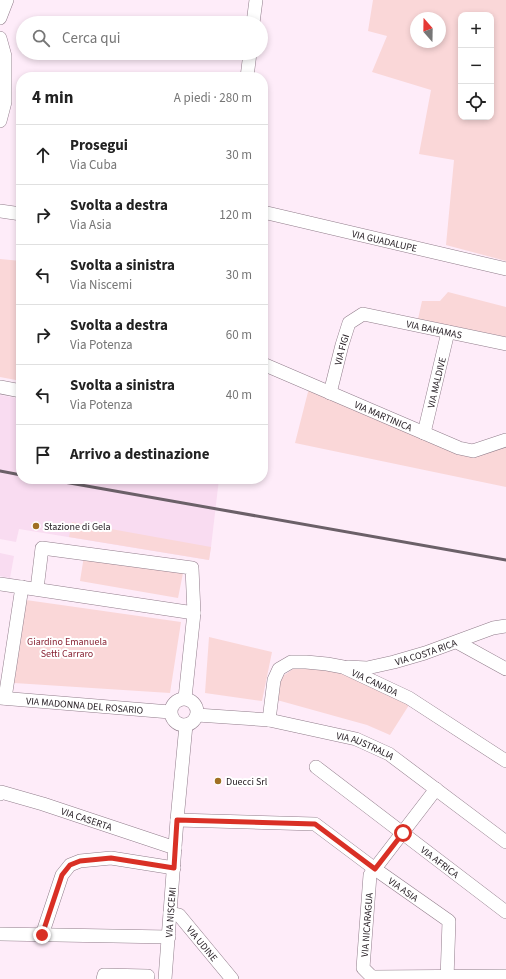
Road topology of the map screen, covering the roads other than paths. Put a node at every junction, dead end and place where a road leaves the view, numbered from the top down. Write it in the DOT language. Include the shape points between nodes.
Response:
graph roads {
  1 [pos="7,0"];
  2 [pos="256,0"];
  3 [pos="254,16"];
  4 [pos="0,18"];
  5 [pos="0,38"];
  6 [pos="249,60"];
  7 [pos="248,72"];
  8 [pos="0,121"];
  9 [pos="0,211"];
  10 [pos="16,213"];
  11 [pos="268,213"];
  12 [pos="506,269"];
  13 [pos="363,314"];
  14 [pos="448,332"];
  15 [pos="506,344"];
  16 [pos="268,366"];
  17 [pos="0,387"];
  18 [pos="16,390"];
  19 [pos="330,393"];
  20 [pos="424,433"];
  21 [pos="506,440"];
  22 [pos="0,584"];
  23 [pos="22,587"];
  24 [pos="37,589"];
  25 [pos="194,613"];
  26 [pos="506,626"];
  27 [pos="457,642"];
  28 [pos="343,667"];
  29 [pos="506,669"];
  30 [pos="2,698"];
  31 [pos="185,698"];
  32 [pos="170,712"];
  33 [pos="197,714"];
  34 [pos="269,720"];
  35 [pos="186,725"];
  36 [pos="506,761"];
  37 [pos="316,767"];
  38 [pos="436,789"];
  39 [pos="0,794"];
  40 [pos="177,820"];
  41 [pos="403,833"];
  42 [pos="506,842"];
  43 [pos="175,848"];
  44 [pos="174,868"];
  45 [pos="375,869"];
  46 [pos="506,912"];
  47 [pos="170,913"];
  48 [pos="0,934"];
  49 [pos="42,935"];
  50 [pos="169,937"];
  51 [pos="148,976"];
  52 [pos="506,976"];
  53 [pos="372,978"];
  54 [pos="447,978"];
  55 [pos="103,979"];
  56 [pos="165,979"];
  57 [pos="232,979"];
  1 -- 4 [label="street"];
  2 -- 3 [label="street"];
  5 -- 8 [label="street" via="5,56 5,102"];
  6 -- 7 [label="street"];
  9 -- 10 [label="street"];
  11 -- 12 [label="street, VIA GUADALUPE"];
  13 -- 14 [label="street, VIA BAHAMAS"];
  13 -- 19 [label="street, VIA FIGI" via="349,323"];
  14 -- 15 [label="street, VIA BAHAMAS"];
  14 -- 20 [label="street, VIA MALDIVE"];
  16 -- 19 [label="street, VIA MARTINICA"];
  17 -- 18 [label="street"];
  19 -- 20 [label="street, VIA MARTINICA"];
  20 -- 21 [label="street, VIA MARTINICA" via="459,448 474,451"];
  22 -- 23 [label="street"];
  23 -- 24 [label="street"];
  23 -- 30 [label="street"];
  24 -- 25 [label="street"];
  24 -- 25 [label="street" via="42,548 192,568"];
  25 -- 31 [label="street"];
  26 -- 27 [label="street, VIA COSTA RICA" via="493,628"];
  27 -- 28 [label="street, VIA COSTA RICA" via="367,668"];
  27 -- 29 [label="street"];
  28 -- 34 [label="street, VIA CANADA" via="291,662 279,669 274,680"];
  28 -- 36 [label="street, VIA CANADA" via="409,698"];
  30 -- 32 [label="street, VIA MADONNA DEL ROSARIO"];
  31 -- 32 [label="street" via="174,702"];
  31 -- 33 [label="street" via="195,704"];
  32 -- 35 [label="street" via="175,722"];
  33 -- 34 [label="street, VIA AUSTRALIA"];
  33 -- 35 [label="street" via="191,723"];
  34 -- 38 [label="street, VIA AUSTRALIA" via="356,739 388,754"];
  35 -- 40 [label="street, VIA NISCEMI"];
  37 -- 41 [label="street, VIA AFRICA"];
  38 -- 41 [label="street"];
  38 -- 42 [label="street, VIA AUSTRALIA"];
  39 -- 43 [label="street, VIA CASERTA" via="1,792 43,804"];
  40 -- 43 [label="street, VIA NISCEMI"];
  40 -- 45 [label="street, VIA ASIA" via="315,824"];
  41 -- 45 [label="street"];
  41 -- 46 [label="street, VIA AFRICA"];
  43 -- 44 [label="street, VIA NISCEMI"];
  44 -- 47 [label="street, VIA NISCEMI"];
  44 -- 49 [label="street" via="111,858 80,861 70,865 62,875"];
  45 -- 53 [label="street, VIA NICARAGUA" via="370,875 364,968"];
  45 -- 54 [label="street, VIA ASIA" via="449,921"];
  47 -- 50 [label="street, VIA NISCEMI"];
  47 -- 57 [label="street, VIA UDINE" via="179,915"];
  48 -- 49 [label="street"];
  49 -- 50 [label="street"];
  50 -- 56 [label="street, VIA NISCEMI"];
  51 -- 55 [label="street" via="104,975"];
  52 -- 54 [label="street"];
  53 -- 54 [label="street"];
}
